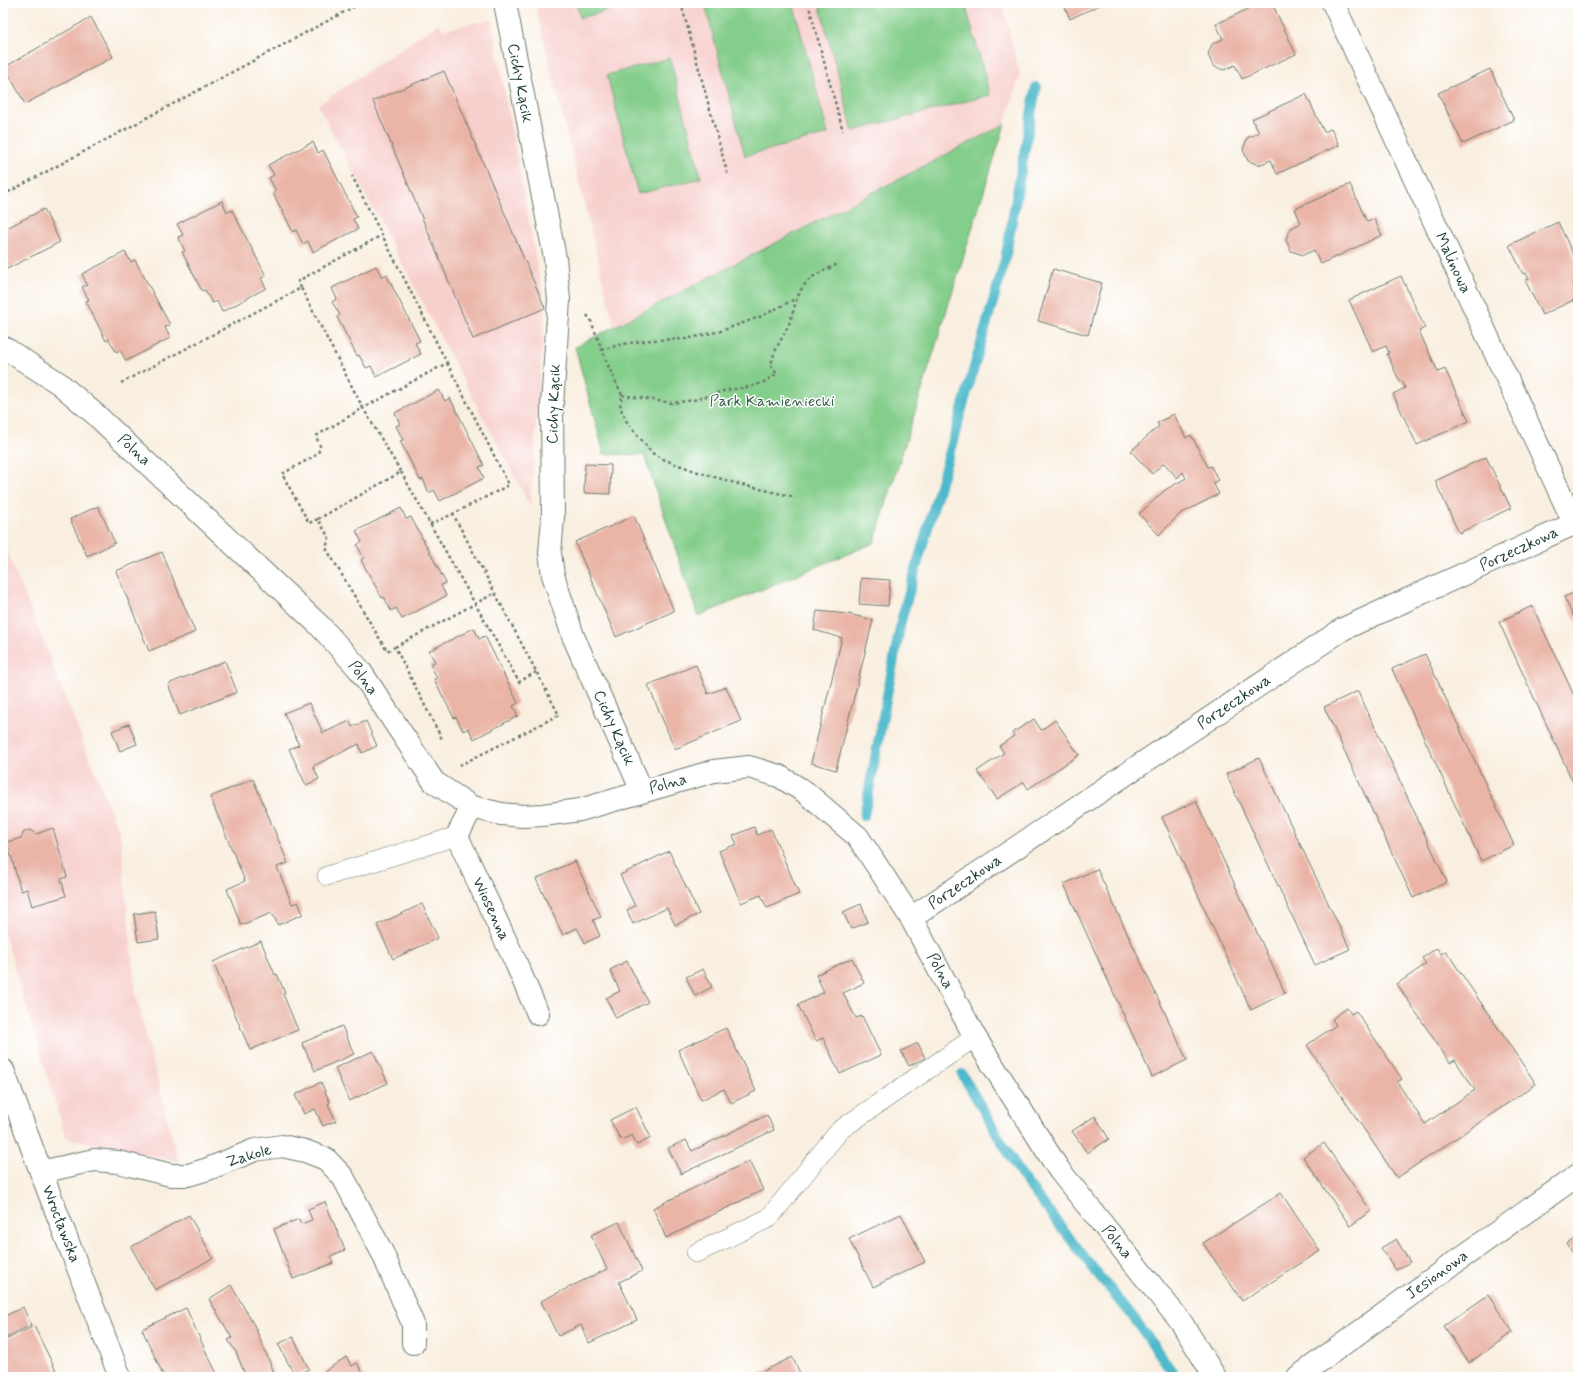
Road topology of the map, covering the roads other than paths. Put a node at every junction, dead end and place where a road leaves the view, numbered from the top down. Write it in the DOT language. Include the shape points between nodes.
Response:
graph roads {
  1 [pos="505,3"];
  2 [pos="1333,3"];
  3 [pos="3,347"];
  4 [pos="1576,522"];
  5 [pos="642,792"];
  6 [pos="472,807"];
  7 [pos="457,836"];
  8 [pos="327,876"];
  9 [pos="911,918"];
  10 [pos="538,1014"];
  11 [pos="975,1037"];
  12 [pos="4,1076"];
  13 [pos="41,1172"];
  14 [pos="1578,1175"];
  15 [pos="696,1253"];
  16 [pos="413,1343"];
  17 [pos="120,1377"];
  18 [pos="1214,1377"];
  19 [pos="1298,1377"];
  1 -- 5 [label="street, Cichy Kącik" via="555,258 559,300 552,406 553,518 550,553 553,575 573,636"];
  2 -- 4 [label="street, Malinowa"];
  3 -- 6 [label="street, Polna" via="60,384 95,414 320,626 359,669 434,782"];
  4 -- 9 [label="street, Porzeczkowa" via="1344,629"];
  5 -- 6 [label="street, Polna" via="580,810 543,815 501,814"];
  5 -- 9 [label="street, Polna" via="714,771 749,767 779,776 805,792 858,837"];
  6 -- 7 [label="street"];
  7 -- 8 [label="lane"];
  7 -- 10 [label="street, Wiosenna"];
  9 -- 11 [label="street, Polna"];
  11 -- 15 [label="lane" via="840,1130 769,1218"];
  11 -- 18 [label="street, Polna" via="1059,1170 1180,1322"];
  12 -- 13 [label="street, Wrocławska"];
  13 -- 16 [label="street, Zakole" via="94,1160 118,1162 171,1175 188,1175 255,1150 282,1146 326,1159 343,1177 383,1254 412,1324"];
  13 -- 17 [label="street, Wrocławska"];
  14 -- 19 [label="street, Jesionowa"];
}
